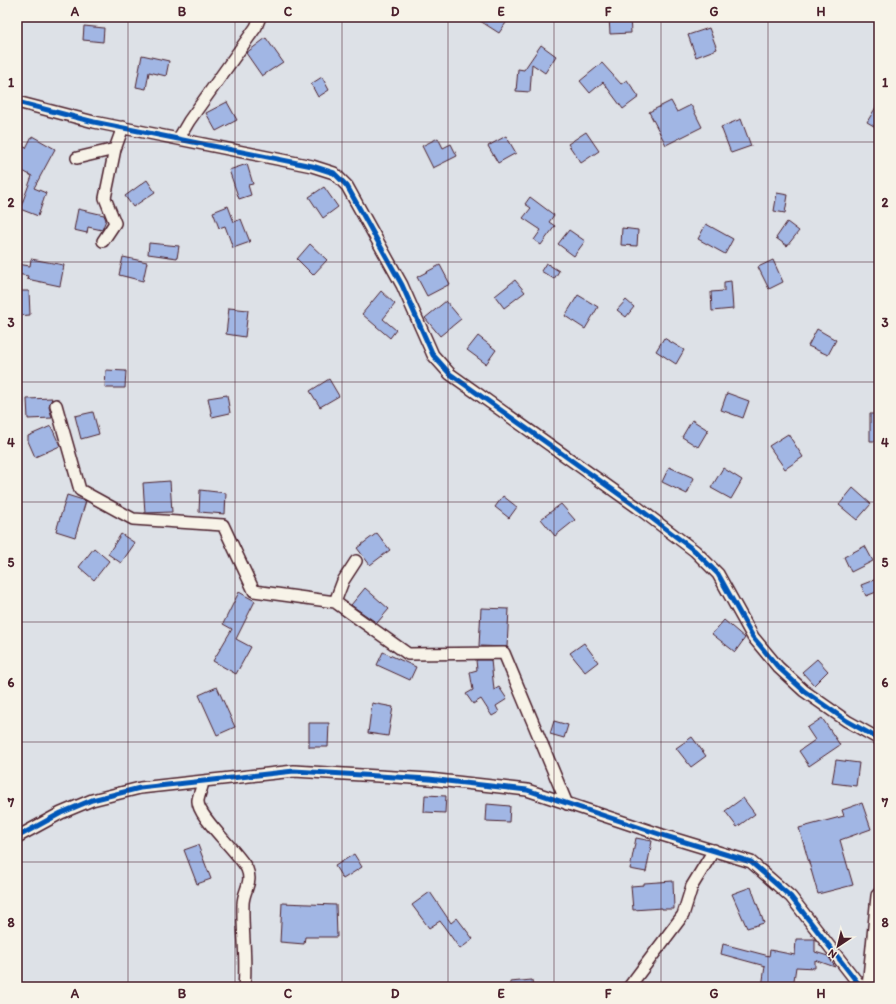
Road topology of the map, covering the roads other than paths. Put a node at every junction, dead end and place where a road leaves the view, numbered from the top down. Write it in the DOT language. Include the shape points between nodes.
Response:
graph roads {
  1 [pos="260,17"];
  2 [pos="17,102"];
  3 [pos="124,127"];
  4 [pos="179,138"];
  5 [pos="115,149"];
  6 [pos="77,158"];
  7 [pos="103,241"];
  8 [pos="56,405"];
  9 [pos="356,561"];
  10 [pos="335,602"];
  11 [pos="879,739"];
  12 [pos="203,782"];
  13 [pos="567,804"];
  14 [pos="17,837"];
  15 [pos="714,850"];
  16 [pos="879,896"];
  17 [pos="870,984"];
  18 [pos="244,987"];
  19 [pos="629,987"];
  1 -- 4 [label="street" via="256,27"];
  2 -- 3 [label="street"];
  3 -- 4 [label="street"];
  3 -- 5 [label="street"];
  4 -- 11 [label="street" via="334,173 347,186 402,285 433,355 450,374 695,551 718,574 754,637 778,667 804,691 847,721"];
  5 -- 6 [label="street"];
  5 -- 7 [label="street" via="105,198 115,223"];
  8 -- 10 [label="street" via="80,490 133,518 223,526 254,591"];
  9 -- 10 [label="street" via="343,581"];
  10 -- 13 [label="street" via="408,654 504,653"];
  12 -- 13 [label="street" via="294,771 429,779 527,790"];
  12 -- 14 [label="street" via="140,788 92,800 61,813"];
  12 -- 18 [label="street" via="198,800 200,808 248,870 250,882 243,903 246,970"];
  13 -- 15 [label="street"];
  15 -- 17 [label="street" via="752,862 792,897"];
  15 -- 19 [label="street" via="692,886 682,915"];
  16 -- 17 [label="main road"];
}
